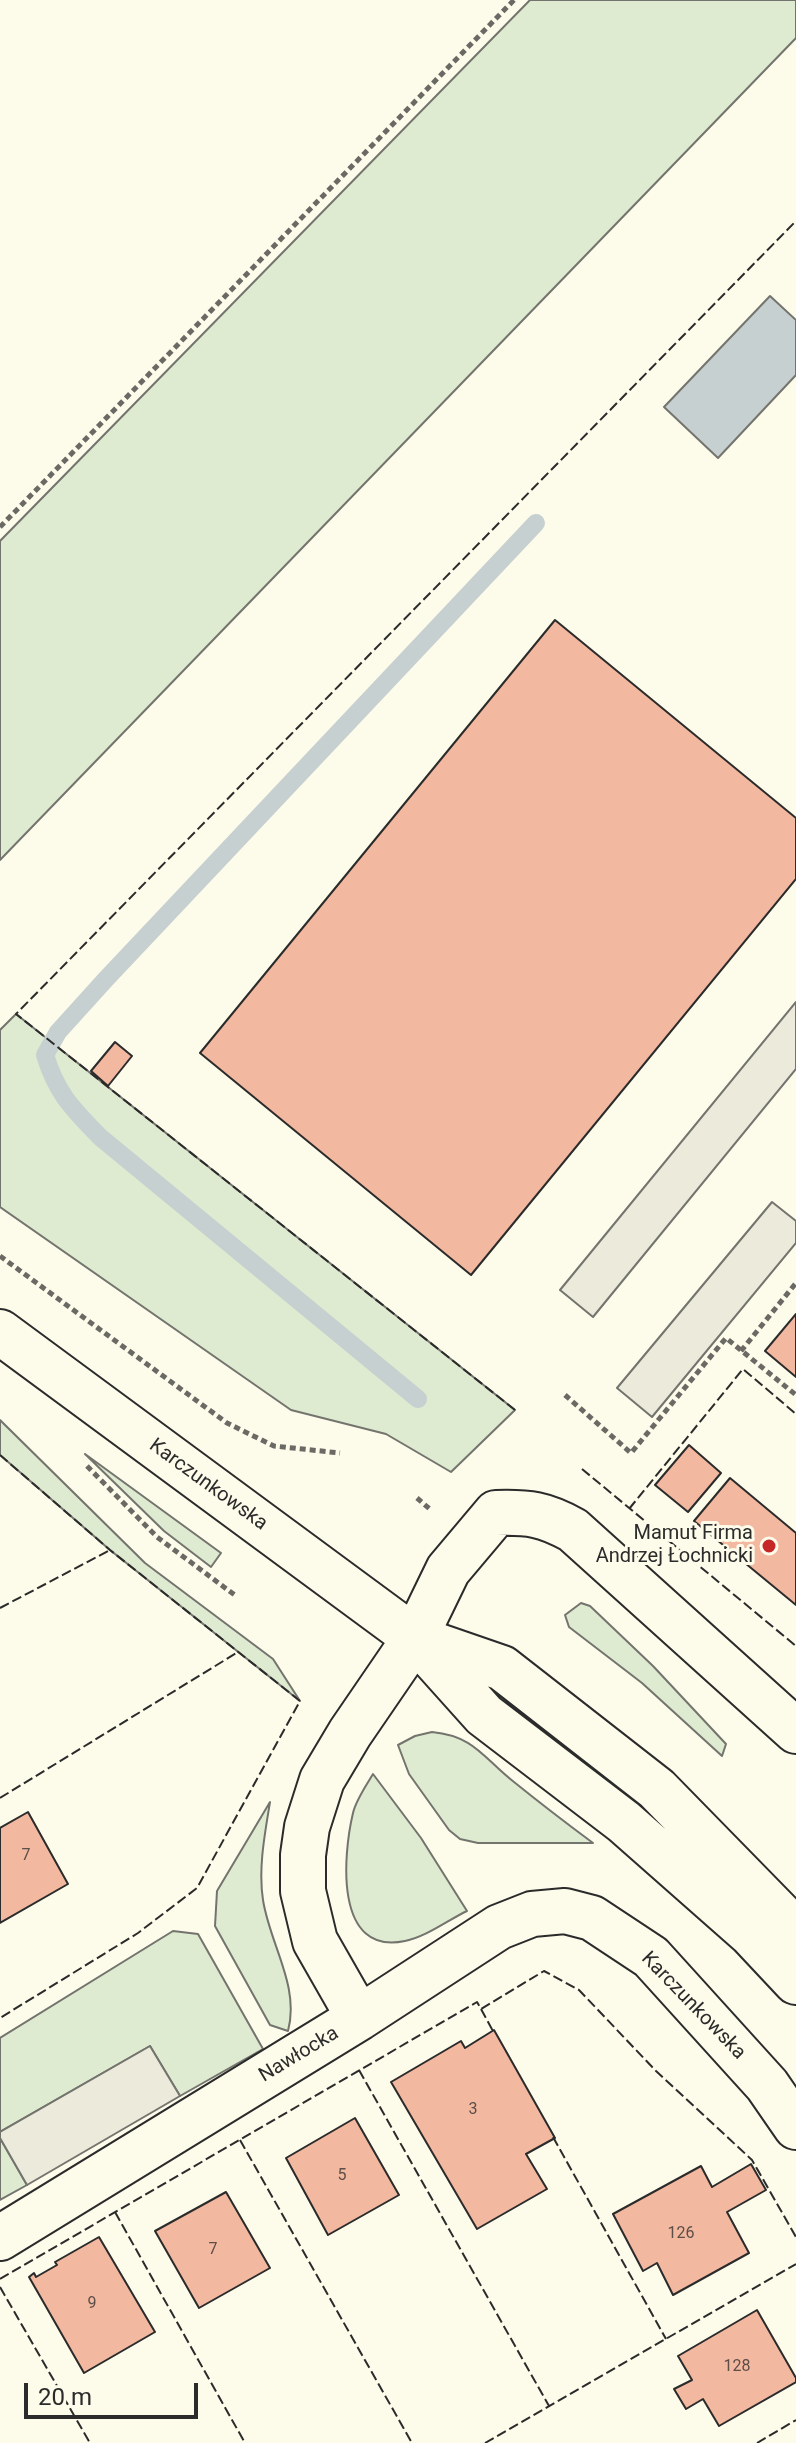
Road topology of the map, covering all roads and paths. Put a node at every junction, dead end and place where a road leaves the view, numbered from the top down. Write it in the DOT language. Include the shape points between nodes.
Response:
graph roads {
  1 [pos="514,0"];
  2 [pos="0,527"];
  3 [pos="0,1256"];
  4 [pos="796,1283"];
  5 [pos="0,1332"];
  6 [pos="741,1351"];
  7 [pos="565,1395"];
  8 [pos="796,1395"];
  9 [pos="340,1453"];
  10 [pos="415,1638"];
  11 [pos="796,1731"];
  12 [pos="796,1931"];
  13 [pos="796,1982"];
  14 [pos="359,2018"];
  15 [pos="796,2127"];
  16 [pos="0,2238"];
  1 -- 2 [label="path"];
  3 -- 9 [label="path" via="227,1423 274,1446"];
  4 -- 6 [label="path"];
  5 -- 10 [label="street, Karczunkowska"];
  6 -- 7 [label="path" via="726,1338 631,1453"];
  6 -- 8 [label="path"];
  10 -- 11 [label="street, Nawłocka" via="448,1570 496,1513 533,1512 573,1530"];
  10 -- 12 [label="street, Karczunkowska" via="502,1668 657,1789"];
  10 -- 13 [label="street, Karczunkowska" via="484,1715 624,1822 751,1934"];
  10 -- 14 [label="street, Nawłocka" via="322,1780 307,1827 303,1891 315,1941"];
  14 -- 15 [label="street, Karczunkowska" via="499,1927 532,1914 565,1911 592,1918 651,1957 767,2085"];
  14 -- 16 [label="street, Nawłocka"];
}
